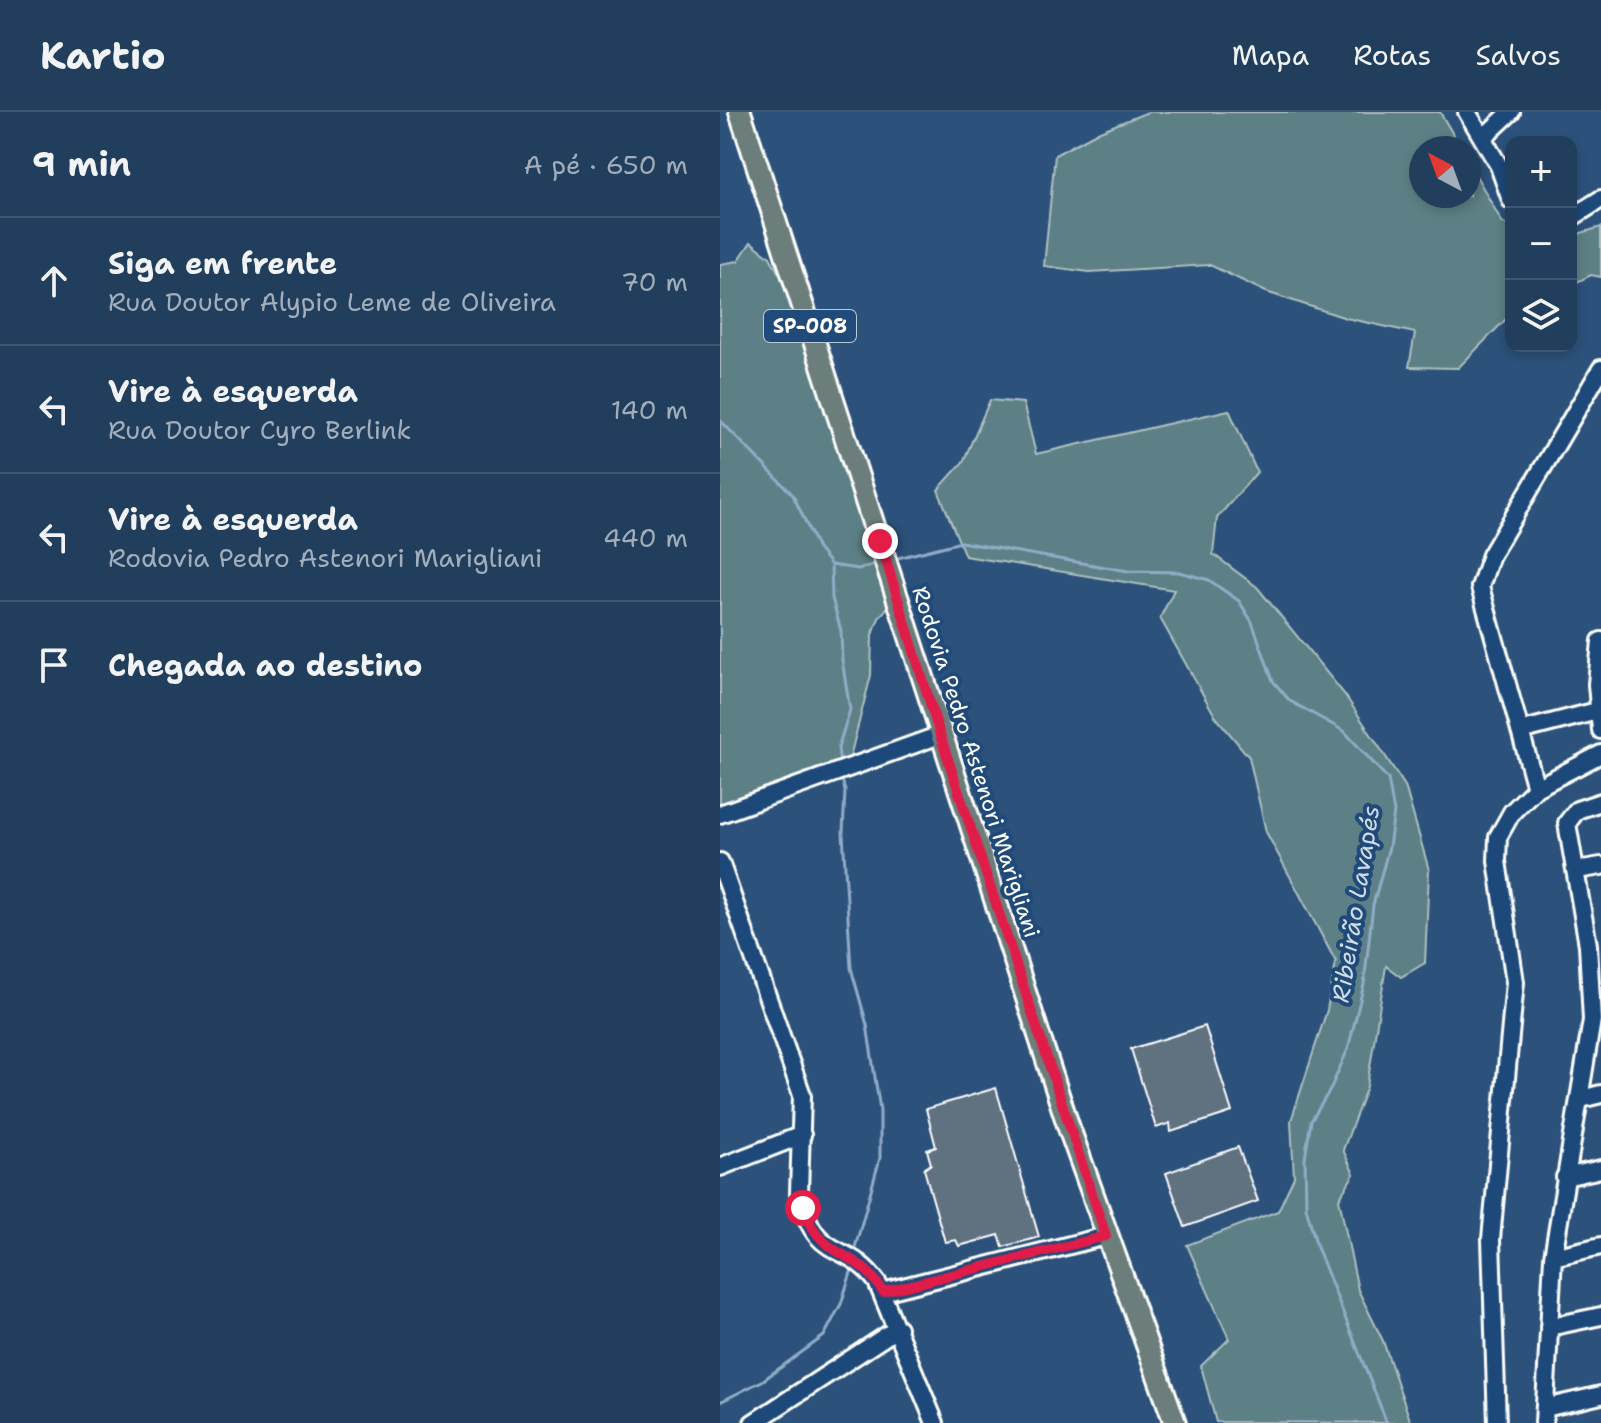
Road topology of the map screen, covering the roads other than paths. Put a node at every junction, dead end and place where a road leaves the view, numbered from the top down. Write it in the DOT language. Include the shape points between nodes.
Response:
graph roads {
  1 [pos="740,112"];
  2 [pos="1467,112"];
  3 [pos="1511,112"];
  4 [pos="1483,138"];
  5 [pos="1505,183"];
  6 [pos="1601,199"];
  7 [pos="1577,214"];
  8 [pos="1601,369"];
  9 [pos="1601,641"];
  10 [pos="1600,710"];
  11 [pos="1601,730"];
  12 [pos="1520,731"];
  13 [pos="940,735"];
  14 [pos="1601,754"];
  15 [pos="1536,788"];
  16 [pos="1601,802"];
  17 [pos="720,814"];
  18 [pos="720,862"];
  19 [pos="1601,866"];
  20 [pos="1577,870"];
  21 [pos="1595,944"];
  22 [pos="1597,1020"];
  23 [pos="1601,1094"];
  24 [pos="1581,1099"];
  25 [pos="802,1135"];
  26 [pos="720,1167"];
  27 [pos="1601,1169"];
  28 [pos="1565,1177"];
  29 [pos="1106,1236"];
  30 [pos="1601,1246"];
  31 [pos="1553,1257"];
  32 [pos="883,1292"];
  33 [pos="1601,1316"];
  34 [pos="1549,1327"];
  35 [pos="898,1328"];
  36 [pos="1601,1395"];
  37 [pos="1545,1415"];
  38 [pos="753,1423"];
  39 [pos="935,1423"];
  40 [pos="1175,1423"];
  41 [pos="1497,1423"];
  1 -- 13 [label="main road, Rodovia Pedro Astenori Marigliani / SP-008"];
  2 -- 4 [label="street"];
  3 -- 4 [label="street"];
  4 -- 5 [label="street"];
  6 -- 7 [label="street"];
  8 -- 12 [label="street" via="1482,573 1481,597"];
  9 -- 10 [label="street"];
  10 -- 11 [label="street"];
  10 -- 12 [label="street"];
  12 -- 15 [label="street"];
  13 -- 17 [label="street"];
  13 -- 29 [label="main road, Rodovia Pedro Astenori Marigliani / SP-008"];
  14 -- 15 [label="street"];
  15 -- 41 [label="street" via="1502,826 1497,849 1515,982 1491,1239"];
  16 -- 20 [label="street" via="1570,815 1567,829"];
  18 -- 25 [label="street" via="795,1070 802,1095"];
  19 -- 20 [label="street"];
  20 -- 21 [label="street"];
  21 -- 22 [label="street"];
  22 -- 24 [label="street"];
  23 -- 24 [label="street"];
  24 -- 28 [label="street"];
  25 -- 26 [label="street"];
  25 -- 32 [label="street" via="799,1193 817,1238 852,1260"];
  27 -- 28 [label="street"];
  28 -- 31 [label="street"];
  29 -- 32 [label="street"];
  29 -- 40 [label="main road, Rodovia Pedro Astenori Marigliani / SP-008"];
  30 -- 31 [label="street"];
  31 -- 34 [label="street"];
  32 -- 35 [label="street"];
  33 -- 34 [label="street"];
  34 -- 37 [label="street"];
  35 -- 38 [label="street"];
  35 -- 39 [label="street"];
  36 -- 37 [label="street"];
}
